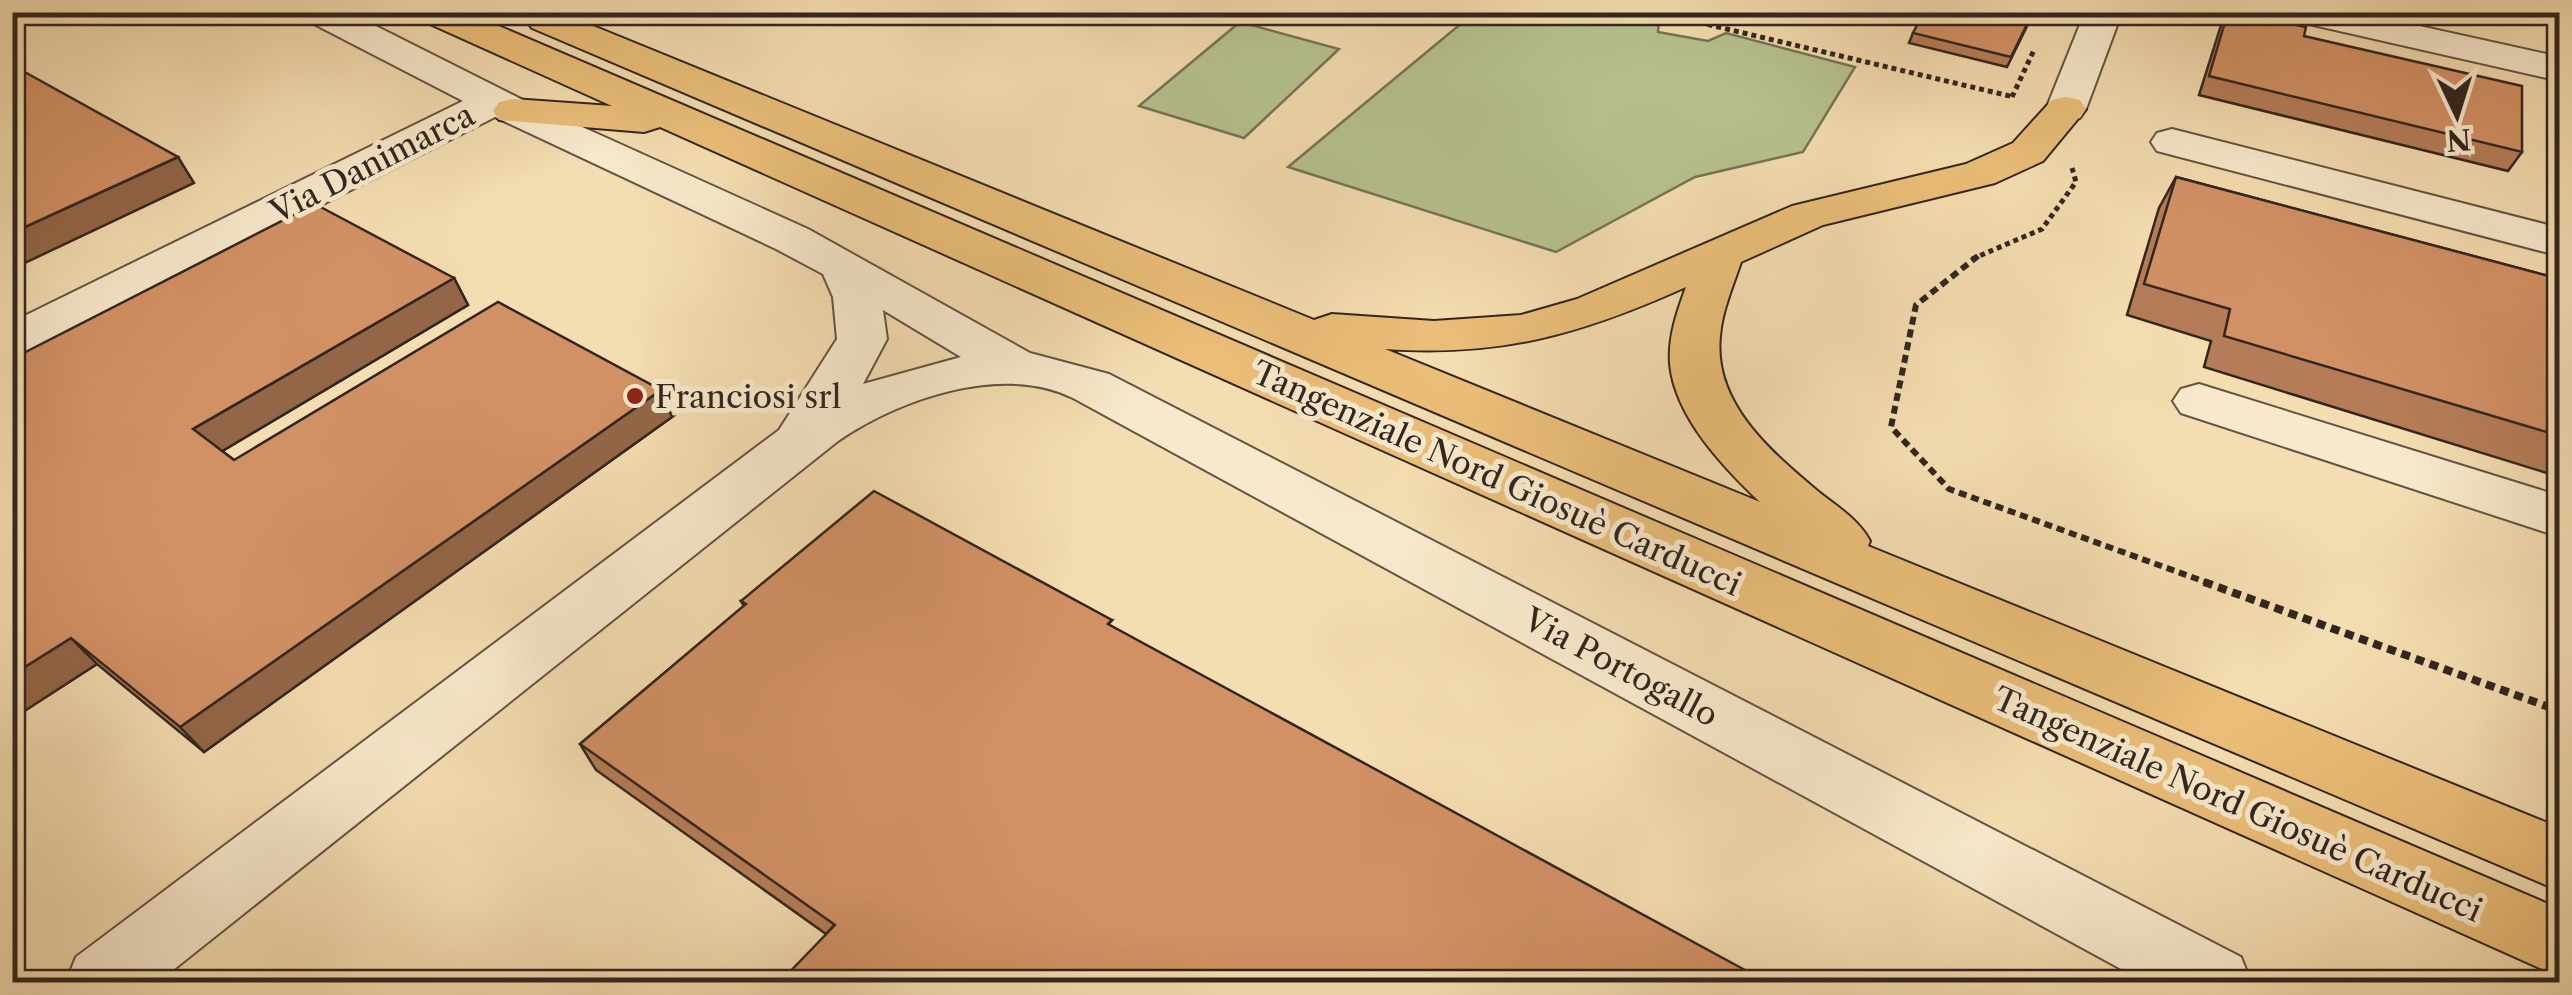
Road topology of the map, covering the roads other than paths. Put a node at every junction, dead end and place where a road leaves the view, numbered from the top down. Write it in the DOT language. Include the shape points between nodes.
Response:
graph roads {
  1 [pos="434,12"];
  2 [pos="526,12"];
  3 [pos="2104,12"];
  4 [pos="2304,12"];
  5 [pos="319,13"];
  6 [pos="2560,69"];
  7 [pos="503,106"];
  8 [pos="2066,109"];
  9 [pos="694,125"];
  10 [pos="2172,142"];
  11 [pos="2202,176"];
  12 [pos="2560,242"];
  13 [pos="1722,250"];
  14 [pos="842,266"];
  15 [pos="2560,271"];
  16 [pos="1268,321"];
  17 [pos="12,342"];
  18 [pos="1021,370"];
  19 [pos="2198,400"];
  20 [pos="785,452"];
  21 [pos="2560,517"];
  22 [pos="1891,581"];
  23 [pos="2560,860"];
  24 [pos="2560,944"];
  25 [pos="102,982"];
  26 [pos="2215,982"];
  1 -- 9 [label="highway, Tangenziale Nord Giosuè Carducci"];
  2 -- 16 [label="highway, Tangenziale Nord Giosuè Carducci"];
  3 -- 8 [label="street"];
  4 -- 6 [label="street"];
  5 -- 7 [label="street"];
  7 -- 9 [label="highway"];
  7 -- 14 [label="street, Via Danimarca"];
  7 -- 17 [label="street, Via Danimarca"];
  8 -- 13 [label="highway" via="2028,152 1980,174 1808,215"];
  9 -- 24 [label="highway, Tangenziale Nord Giosuè Carducci"];
  10 -- 12 [label="street"];
  11 -- 15 [label="street"];
  13 -- 16 [label="highway" via="1594,310 1522,330 1416,336"];
  13 -- 22 [label="highway" via="1694,342 1701,387 1733,443 1773,485"];
  14 -- 18 [label="street, Via Danimarca"];
  14 -- 20 [label="street" via="858,297 862,339 834,391"];
  16 -- 22 [label="highway, Tangenziale Nord Giosuè Carducci"];
  18 -- 20 [label="street" via="925,382 854,408"];
  18 -- 26 [label="street, Via Portogallo" via="1072,378 1104,394"];
  19 -- 21 [label="street"];
  20 -- 25 [label="street"];
  22 -- 23 [label="highway, Tangenziale Nord Giosuè Carducci"];
}
